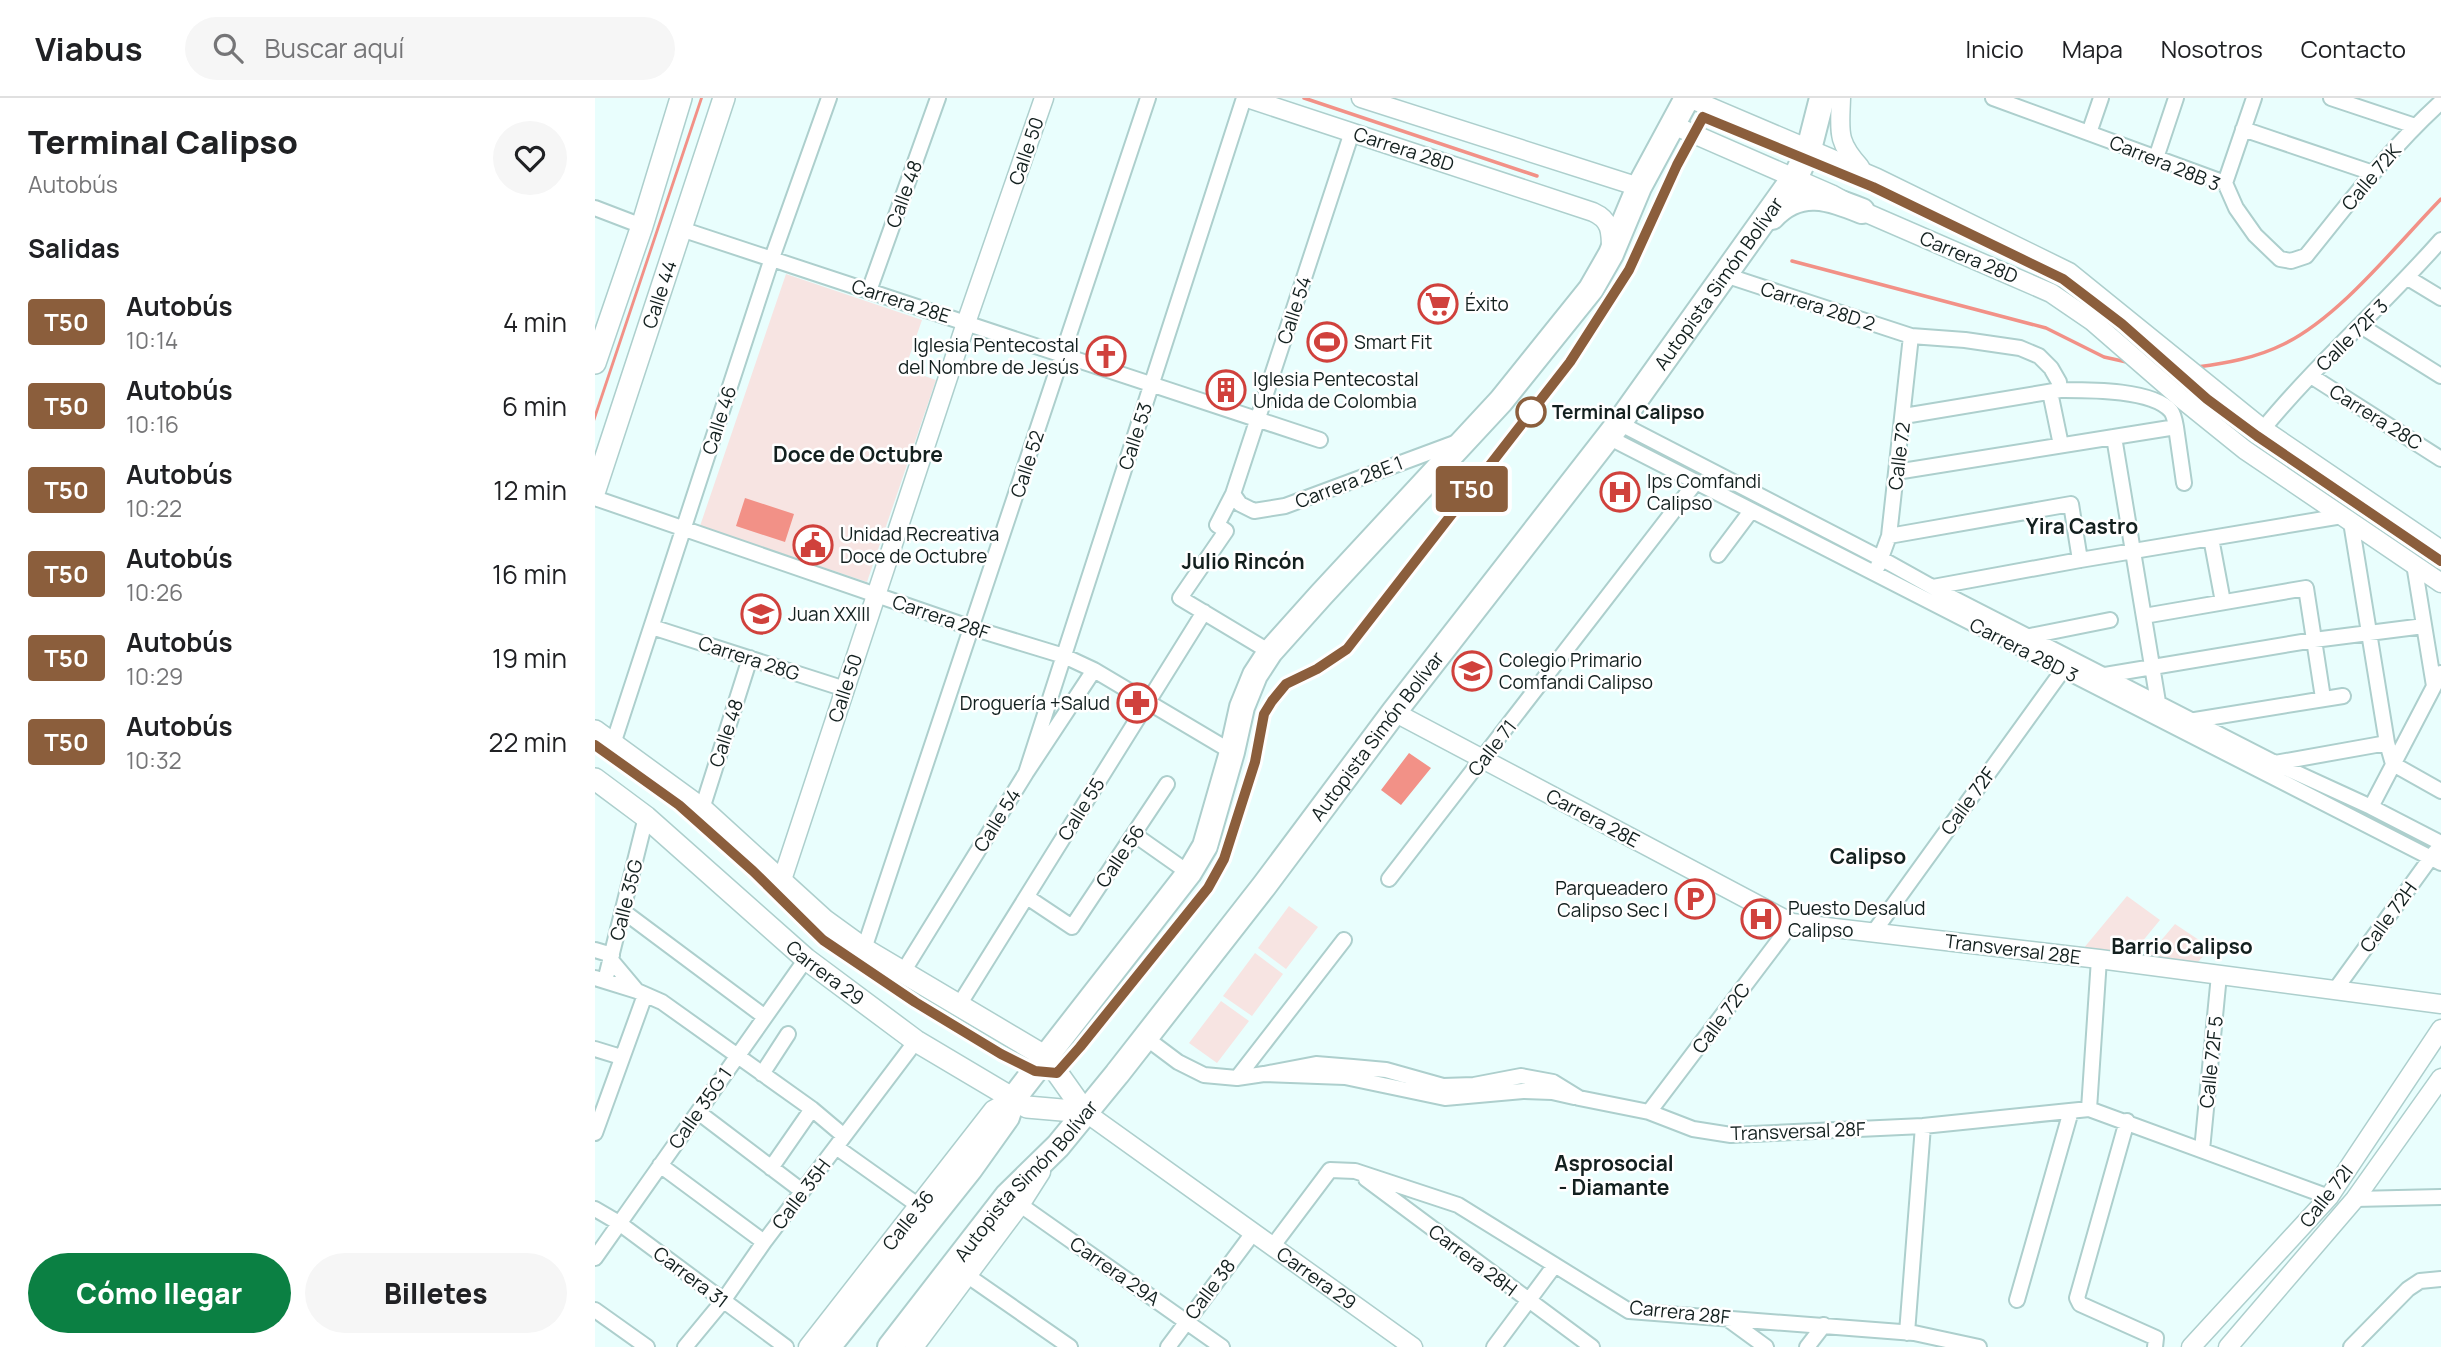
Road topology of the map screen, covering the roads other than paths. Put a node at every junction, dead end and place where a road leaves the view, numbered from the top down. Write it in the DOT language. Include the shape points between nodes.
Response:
graph roads {
  1 [pos="681,98"];
  2 [pos="724,98"];
  3 [pos="829,98"];
  4 [pos="938,98"];
  5 [pos="1044,98"];
  6 [pos="1148,98"];
  7 [pos="1246,98"];
  8 [pos="1688,98"];
  9 [pos="1822,98"];
  10 [pos="1840,98"];
  11 [pos="1993,98"];
  12 [pos="2101,98"];
  13 [pos="2176,98"];
  14 [pos="2254,98"];
  15 [pos="2331,98"];
  16 [pos="1366,99"];
  17 [pos="2441,102"];
  18 [pos="2028,104"];
  19 [pos="1673,125"];
  20 [pos="2415,126"];
  21 [pos="2243,129"];
  22 [pos="1352,132"];
  23 [pos="2089,133"];
  24 [pos="1809,149"];
  25 [pos="2156,158"];
  26 [pos="2373,173"];
  27 [pos="1794,178"];
  28 [pos="1877,178"];
  29 [pos="2225,183"];
  30 [pos="1639,187"];
  31 [pos="595,208"];
  32 [pos="1862,211"];
  33 [pos="642,226"];
  34 [pos="681,229"];
  35 [pos="1753,237"];
  36 [pos="2441,240"];
  37 [pos="1611,254"];
  38 [pos="2306,256"];
  39 [pos="772,258"];
  40 [pos="1725,275"];
  41 [pos="2408,278"];
  42 [pos="869,291"];
  43 [pos="2441,298"];
  44 [pos="965,323"];
  45 [pos="2361,326"];
  46 [pos="1911,336"];
  47 [pos="1063,355"];
  48 [pos="595,363"];
  49 [pos="2311,376"];
  50 [pos="2441,376"];
  51 [pos="1152,384"];
  52 [pos="2055,391"];
  53 [pos="1904,416"];
  54 [pos="1258,419"];
  55 [pos="2176,427"];
  56 [pos="2263,429"];
  57 [pos="1613,430"];
  58 [pos="2114,437"];
  59 [pos="1468,438"];
  60 [pos="1320,440"];
  61 [pos="2061,445"];
  62 [pos="2441,458"];
  63 [pos="1896,471"];
  64 [pos="1696,482"];
  65 [pos="2183,483"];
  66 [pos="595,490"];
  67 [pos="1233,494"];
  68 [pos="595,498"];
  69 [pos="1751,511"];
  70 [pos="2347,519"];
  71 [pos="684,529"];
  72 [pos="1889,536"];
  73 [pos="2211,538"];
  74 [pos="2441,550"];
  75 [pos="2133,551"];
  76 [pos="1718,555"];
  77 [pos="1882,559"];
  78 [pos="2080,559"];
  79 [pos="2414,564"];
  80 [pos="1874,573"];
  81 [pos="2441,583"];
  82 [pos="876,595"];
  83 [pos="1938,595"];
  84 [pos="2223,602"];
  85 [pos="1204,612"];
  86 [pos="2144,616"];
  87 [pos="2110,620"];
  88 [pos="2424,626"];
  89 [pos="652,627"];
  90 [pos="972,628"];
  91 [pos="2369,633"];
  92 [pos="2030,636"];
  93 [pos="2314,640"];
  94 [pos="1270,652"];
  95 [pos="1064,656"];
  96 [pos="750,658"];
  97 [pos="2153,666"];
  98 [pos="1094,670"];
  99 [pos="2063,670"];
  100 [pos="2105,675"];
  101 [pos="2437,687"];
  102 [pos="845,689"];
  103 [pos="2343,696"];
  104 [pos="2323,698"];
  105 [pos="1148,702"];
  106 [pos="2158,702"];
  107 [pos="1394,712"];
  108 [pos="2195,720"];
  109 [pos="595,731"];
  110 [pos="2387,743"];
  111 [pos="613,744"];
  112 [pos="1233,752"];
  113 [pos="1483,760"];
  114 [pos="2275,762"];
  115 [pos="2393,764"];
  116 [pos="1026,773"];
  117 [pos="595,779"];
  118 [pos="1167,784"];
  119 [pos="2441,791"];
  120 [pos="2371,807"];
  121 [pos="702,809"];
  122 [pos="646,817"];
  123 [pos="1135,835"];
  124 [pos="2441,843"];
  125 [pos="2436,861"];
  126 [pos="1189,873"];
  127 [pos="782,880"];
  128 [pos="1389,880"];
  129 [pos="1027,897"];
  130 [pos="623,911"];
  131 [pos="1793,923"];
  132 [pos="1873,933"];
  133 [pos="1344,940"];
  134 [pos="864,949"];
  135 [pos="595,950"];
  136 [pos="611,958"];
  137 [pos="806,959"];
  138 [pos="2099,959"];
  139 [pos="903,972"];
  140 [pos="2219,975"];
  141 [pos="600,980"];
  142 [pos="2336,990"];
  143 [pos="641,993"];
  144 [pos="2441,1004"];
  145 [pos="959,1005"];
  146 [pos="765,1017"];
  147 [pos="2441,1029"];
  148 [pos="789,1034"];
  149 [pos="1146,1038"];
  150 [pos="916,1041"];
  151 [pos="595,1049"];
  152 [pos="621,1057"];
  153 [pos="737,1057"];
  154 [pos="1046,1057"];
  155 [pos="762,1074"];
  156 [pos="1237,1078"];
  157 [pos="2441,1079"];
  158 [pos="1013,1099"];
  159 [pos="812,1109"];
  160 [pos="2089,1109"];
  161 [pos="2071,1111"];
  162 [pos="698,1112"];
  163 [pos="1085,1112"];
  164 [pos="1649,1112"];
  165 [pos="2127,1121"];
  166 [pos="596,1125"];
  167 [pos="1923,1126"];
  168 [pos="840,1142"];
  169 [pos="2202,1150"];
  170 [pos="660,1165"];
  171 [pos="771,1168"];
  172 [pos="1355,1171"];
  173 [pos="803,1191"];
  174 [pos="2329,1197"];
  175 [pos="2441,1197"];
  176 [pos="2355,1199"];
  177 [pos="1014,1200"];
  178 [pos="919,1206"];
  179 [pos="595,1209"];
  180 [pos="619,1223"];
  181 [pos="1253,1233"];
  182 [pos="764,1242"];
  183 [pos="1272,1247"];
  184 [pos="595,1258"];
  185 [pos="1555,1265"];
  186 [pos="968,1276"];
  187 [pos="2441,1279"];
  188 [pos="2017,1300"];
  189 [pos="723,1301"];
  190 [pos="1528,1301"];
  191 [pos="595,1310"];
  192 [pos="1725,1317"];
  193 [pos="1186,1321"];
  194 [pos="1824,1325"];
  195 [pos="1910,1333"];
  196 [pos="921,1344"];
  197 [pos="647,1347"];
  198 [pos="685,1347"];
  199 [pos="786,1347"];
  200 [pos="808,1347"];
  201 [pos="828,1347"];
  202 [pos="890,1347"];
  203 [pos="1070,1347"];
  204 [pos="1168,1347"];
  205 [pos="1222,1347"];
  206 [pos="1413,1347"];
  207 [pos="1494,1347"];
  208 [pos="1593,1347"];
  209 [pos="1766,1347"];
  210 [pos="1807,1347"];
  211 [pos="1933,1347"];
  212 [pos="1979,1347"];
  213 [pos="2155,1347"];
  214 [pos="2191,1347"];
  215 [pos="2228,1347"];
  216 [pos="2351,1347"];
  1 -- 33 [label="main road, Calle 44"];
  2 -- 34 [label="main road, Calle 44"];
  3 -- 39 [label="street, Calle 46"];
  4 -- 42 [label="street, Calle 48"];
  5 -- 44 [label="street, Calle 50"];
  6 -- 47 [label="street, Calle 52"];
  7 -- 22 [label="street, Carrera 28D"];
  7 -- 51 [label="street, Calle 53"];
  8 -- 19 [label="highway"];
  8 -- 24 [label="street, Carrera 28D"];
  9 -- 24 [label="highway, Autopista Simón Bolívar"];
  10 -- 24 [label="street"];
  10 -- 28 [label="street" via="1840,139 1861,168"];
  11 -- 18 [label="street, Carrera 28B 3"];
  12 -- 23 [label="street"];
  13 -- 25 [label="street"];
  14 -- 21 [label="street"];
  15 -- 20 [label="street"];
  16 -- 30 [label="street, Carrera 28D"];
  17 -- 20 [label="street, Calle 72K"];
  18 -- 23 [label="street, Carrera 28B 3"];
  19 -- 27 [label="street, Carrera 28D"];
  19 -- 30 [label="highway"];
  20 -- 26 [label="street, Calle 72K"];
  21 -- 26 [label="street"];
  21 -- 29 [label="street"];
  22 -- 37 [label="street, Carrera 28D" via="1599,214 1610,226"];
  22 -- 54 [label="street, Calle 54"];
  23 -- 25 [label="street, Carrera 28B 3"];
  24 -- 27 [label="highway, Autopista Simón Bolívar"];
  24 -- 28 [label="street, Carrera 28D"];
  25 -- 29 [label="street, Carrera 28B 3"];
  26 -- 38 [label="street, Calle 72K"];
  27 -- 32 [label="street, Carrera 28D"];
  27 -- 35 [label="highway, Autopista Simón Bolívar"];
  28 -- 56 [label="street, Carrera 28D" via="2069,272"];
  29 -- 38 [label="street, Carrera 28B 3" via="2255,235 2280,259"];
  30 -- 37 [label="highway"];
  31 -- 33 [label="street"];
  32 -- 35 [label="highway" via="1829,198 1798,200 1780,208"];
  32 -- 70 [label="street, Carrera 28D" via="2051,293 2092,321 2245,450"];
  33 -- 48 [label="main road, Calle 44"];
  34 -- 39 [label="street, Carrera 28E"];
  34 -- 66 [label="main road, Calle 44"];
  35 -- 40 [label="highway, Autopista Simón Bolívar"];
  36 -- 41 [label="street, Calle 72F 3"];
  37 -- 59 [label="highway" via="1569,318"];
  39 -- 42 [label="street, Carrera 28E"];
  39 -- 71 [label="street, Calle 46"];
  40 -- 46 [label="street, Carrera 28D 2"];
  40 -- 57 [label="highway, Autopista Simón Bolívar"];
  41 -- 43 [label="street"];
  41 -- 45 [label="street, Calle 72F 3"];
  42 -- 44 [label="street, Carrera 28E"];
  44 -- 47 [label="street, Carrera 28E"];
  44 -- 82 [label="street, Calle 50"];
  45 -- 49 [label="street, Calle 72F 3"];
  45 -- 50 [label="street"];
  46 -- 52 [label="street, Carrera 28D 2" via="2020,348 2039,356 2051,368 2059,382"];
  46 -- 53 [label="street, Calle 72"];
  47 -- 51 [label="street, Carrera 28E"];
  47 -- 90 [label="street, Calle 52"];
  49 -- 56 [label="street, Calle 72F 3"];
  49 -- 62 [label="street, Carrera 28C"];
  51 -- 54 [label="street, Carrera 28E"];
  51 -- 95 [label="street, Calle 53"];
  52 -- 53 [label="street"];
  52 -- 55 [label="street" via="2132,395 2162,404 2173,413"];
  52 -- 61 [label="street, Carrera 28D 2"];
  53 -- 63 [label="street, Calle 72"];
  54 -- 60 [label="street, Carrera 28E"];
  54 -- 67 [label="street, Calle 54"];
  55 -- 58 [label="street"];
  55 -- 65 [label="street"];
  56 -- 74 [label="street, Carrera 28D"];
  57 -- 64 [label="street, Carrera 28D 3"];
  57 -- 77 [label="street, Carrera 28D 3"];
  57 -- 107 [label="highway, Autopista Simón Bolívar"];
  58 -- 61 [label="street"];
  58 -- 75 [label="street"];
  59 -- 67 [label="street, Carrera 28E 1" via="1285,506 1254,511"];
  59 -- 94 [label="highway"];
  61 -- 63 [label="street"];
  63 -- 72 [label="street, Calle 72"];
  64 -- 69 [label="street, Carrera 28D 3"];
  64 -- 113 [label="street, Calle 71"];
  67 -- 85 [label="street, Calle 54" via="1217,525 1226,531 1180,598"];
  68 -- 71 [label="street, Carrera 28F"];
  69 -- 76 [label="street"];
  69 -- 80 [label="street, Carrera 28D 3"];
  70 -- 73 [label="street"];
  70 -- 79 [label="street, Carrera 28D"];
  70 -- 91 [label="street"];
  71 -- 82 [label="street, Carrera 28F"];
  71 -- 89 [label="street, Calle 46"];
  72 -- 77 [label="street, Calle 72"];
  72 -- 78 [label="street" via="2071,505"];
  73 -- 75 [label="street"];
  73 -- 84 [label="street"];
  75 -- 78 [label="street"];
  75 -- 86 [label="street"];
  77 -- 80 [label="street, Calle 72"];
  77 -- 83 [label="street, Carrera 28D 3"];
  78 -- 83 [label="street"];
  79 -- 81 [label="street, Carrera 28D"];
  79 -- 88 [label="street"];
  80 -- 83 [label="street, Carrera 28D 3"];
  82 -- 90 [label="street, Carrera 28F"];
  82 -- 102 [label="street, Calle 50"];
  83 -- 92 [label="street, Carrera 28D 3"];
  83 -- 99 [label="street, Carrera 28D 3"];
  84 -- 86 [label="street"];
  84 -- 93 [label="street" via="2306,589"];
  85 -- 94 [label="street"];
  85 -- 105 [label="street, Calle 55"];
  86 -- 97 [label="street"];
  87 -- 92 [label="street"];
  88 -- 91 [label="street"];
  88 -- 101 [label="street"];
  89 -- 96 [label="street, Carrera 28G"];
  89 -- 111 [label="street, Calle 46"];
  90 -- 95 [label="street, Carrera 28F"];
  90 -- 134 [label="street, Calle 52"];
  91 -- 93 [label="street"];
  91 -- 110 [label="street"];
  92 -- 100 [label="street, Carrera 28D 3"];
  93 -- 97 [label="street"];
  93 -- 104 [label="street"];
  94 -- 112 [label="highway" via="1242,707"];
  95 -- 98 [label="street, Carrera 28F"];
  95 -- 116 [label="street, Calle 53"];
  96 -- 102 [label="street, Carrera 28G"];
  96 -- 121 [label="street, Calle 48"];
  97 -- 100 [label="street"];
  97 -- 106 [label="street"];
  98 -- 105 [label="street, Carrera 28F"];
  98 -- 116 [label="street, Calle 54"];
  99 -- 125 [label="street, Carrera 28D 3"];
  99 -- 132 [label="street, Calle 72F"];
  100 -- 106 [label="street, Carrera 28D 3"];
  101 -- 115 [label="street"];
  102 -- 127 [label="street, Calle 50"];
  103 -- 104 [label="street"];
  104 -- 108 [label="street"];
  105 -- 112 [label="street, Carrera 28F"];
  105 -- 129 [label="street, Calle 55"];
  106 -- 108 [label="street, Carrera 28D 3"];
  107 -- 113 [label="street, Carrera 28E"];
  107 -- 149 [label="highway, Autopista Simón Bolívar"];
  108 -- 114 [label="street, Carrera 28D 3"];
  109 -- 111 [label="main road, Carrera 29"];
  110 -- 114 [label="street"];
  110 -- 115 [label="street"];
  111 -- 121 [label="main road, Carrera 29"];
  112 -- 126 [label="highway" via="1205,846"];
  113 -- 128 [label="street, Calle 71"];
  113 -- 131 [label="street, Carrera 28E"];
  114 -- 120 [label="street, Carrera 28D 3"];
  115 -- 119 [label="street"];
  115 -- 120 [label="street"];
  116 -- 139 [label="street, Calle 54"];
  117 -- 122 [label="main road, Carrera 29"];
  118 -- 123 [label="street, Calle 56"];
  120 -- 124 [label="street, Carrera 28D 3"];
  121 -- 127 [label="main road, Carrera 29"];
  122 -- 130 [label="street, Calle 35G"];
  122 -- 137 [label="main road, Carrera 29"];
  123 -- 126 [label="street"];
  123 -- 129 [label="street, Calle 56" via="1072,927"];
  124 -- 125 [label="street, Calle 72H"];
  125 -- 142 [label="street, Calle 72H"];
  126 -- 154 [label="highway"];
  127 -- 134 [label="main road, Carrera 29"];
  129 -- 145 [label="street, Calle 55"];
  130 -- 136 [label="street, Calle 35G"];
  130 -- 146 [label="street"];
  131 -- 132 [label="street, Transversal 28E"];
  131 -- 164 [label="street, Calle 72C"];
  132 -- 138 [label="street, Transversal 28E"];
  133 -- 156 [label="street"];
  134 -- 139 [label="main road, Carrera 29"];
  135 -- 136 [label="street"];
  136 -- 141 [label="street, Calle 35G"];
  136 -- 143 [label="street"];
  137 -- 146 [label="street, Calle 35G 1"];
  137 -- 150 [label="main road, Carrera 29"];
  138 -- 140 [label="street, Transversal 28E"];
  138 -- 160 [label="street"];
  139 -- 145 [label="main road, Carrera 29"];
  140 -- 142 [label="street, Transversal 28E"];
  140 -- 169 [label="street, Calle 72F 5"];
  141 -- 143 [label="street"];
  142 -- 144 [label="street, Transversal 28E"];
  143 -- 152 [label="street"];
  143 -- 153 [label="street" via="661,1002"];
  145 -- 154 [label="main road, Carrera 29"];
  146 -- 153 [label="street, Calle 35G 1"];
  147 -- 174 [label="street, Calle 72I"];
  148 -- 155 [label="street"];
  149 -- 156 [label="street" via="1204,1075"];
  149 -- 163 [label="highway, Autopista Simón Bolívar"];
  150 -- 158 [label="main road, Carrera 29"];
  150 -- 168 [label="street, Calle 35H"];
  151 -- 152 [label="street"];
  152 -- 166 [label="street"];
  153 -- 155 [label="street"];
  153 -- 162 [label="street, Calle 35G 1"];
  154 -- 158 [label="highway"];
  154 -- 163 [label="main road, Carrera 29"];
  155 -- 159 [label="street"];
  156 -- 164 [label="street, Transversal 28F" via="1316,1064 1386,1070 1443,1086 1521,1076 1553,1082 1579,1098"];
  157 -- 176 [label="street, Calle 72I"];
  158 -- 163 [label="main road, Carrera 29" via="1027,1107"];
  158 -- 178 [label="street, Calle 36" via="993,1110"];
  158 -- 201 [label="highway" via="1007,1117 970,1169"];
  159 -- 168 [label="street"];
  159 -- 171 [label="street"];
  160 -- 161 [label="street, Transversal 28F"];
  160 -- 165 [label="street, Transversal 28F"];
  161 -- 167 [label="street, Transversal 28F"];
  161 -- 188 [label="street"];
  162 -- 170 [label="street, Calle 35G 1"];
  162 -- 171 [label="street"];
  163 -- 177 [label="highway, Autopista Simón Bolívar"];
  163 -- 181 [label="street, Carrera 29"];
  164 -- 167 [label="street, Transversal 28F" via="1693,1129 1731,1135"];
  165 -- 169 [label="street, Transversal 28F"];
  165 -- 213 [label="street" via="2077,1298 2080,1304 2156,1338"];
  167 -- 195 [label="street"];
  168 -- 173 [label="street, Calle 35H"];
  168 -- 178 [label="street"];
  169 -- 174 [label="street, Transversal 28F"];
  170 -- 180 [label="street, Calle 35G 1"];
  170 -- 182 [label="street"];
  171 -- 173 [label="street"];
  172 -- 183 [label="street, Carrera 28F" via="1330,1170"];
  172 -- 185 [label="street, Carrera 28F" via="1458,1205"];
  172 -- 190 [label="street, Carrera 28H"];
  173 -- 182 [label="street, Calle 35H"];
  174 -- 214 [label="street, Calle 72I"];
  175 -- 176 [label="street"];
  176 -- 215 [label="street, Calle 72I"];
  177 -- 186 [label="street"];
  177 -- 193 [label="street, Carrera 29A"];
  177 -- 202 [label="highway, Autopista Simón Bolívar"];
  178 -- 200 [label="street, Calle 36"];
  179 -- 180 [label="street, Carrera 31"];
  180 -- 184 [label="street, Calle 35G 1"];
  180 -- 189 [label="street, Carrera 31"];
  181 -- 183 [label="street, Carrera 29"];
  181 -- 193 [label="street, Calle 38"];
  182 -- 189 [label="street, Calle 35H"];
  183 -- 206 [label="street, Carrera 29"];
  185 -- 190 [label="street"];
  185 -- 192 [label="street, Carrera 28F" via="1629,1311"];
  186 -- 196 [label="street"];
  186 -- 203 [label="street"];
  187 -- 216 [label="street" via="2420,1281 2407,1289"];
  189 -- 198 [label="street, Calle 35H"];
  189 -- 199 [label="street, Carrera 31"];
  190 -- 207 [label="street"];
  190 -- 208 [label="street, Carrera 28H"];
  191 -- 197 [label="street"];
  192 -- 194 [label="street, Carrera 28F"];
  192 -- 209 [label="street"];
  193 -- 204 [label="street, Calle 38"];
  193 -- 205 [label="street, Carrera 29A"];
  194 -- 195 [label="street, Carrera 28F"];
  194 -- 210 [label="street"];
  195 -- 211 [label="street"];
  195 -- 212 [label="street, Carrera 28F"];
}
